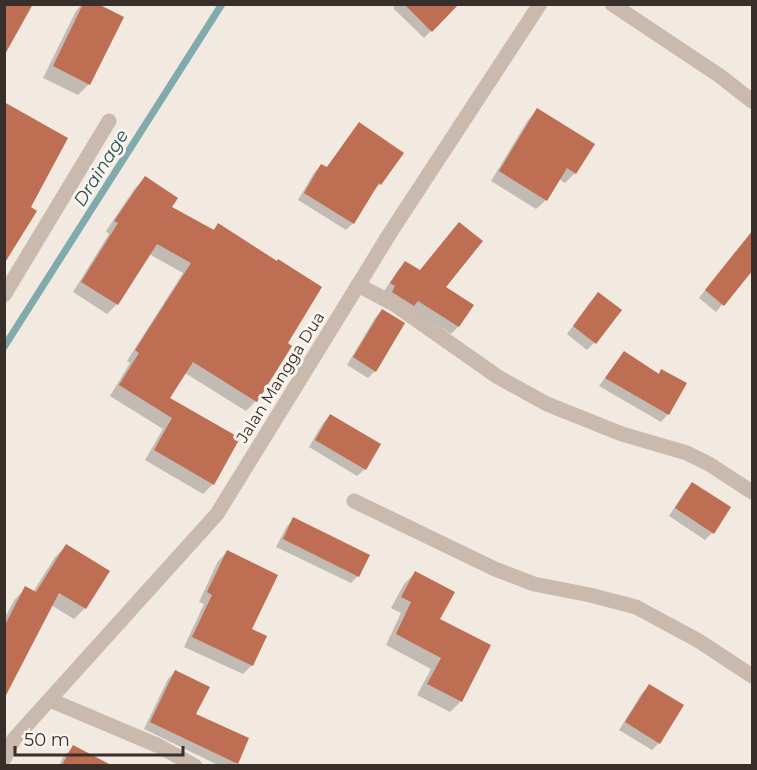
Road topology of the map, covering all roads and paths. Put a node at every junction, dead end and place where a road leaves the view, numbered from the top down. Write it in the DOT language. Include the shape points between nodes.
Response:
graph roads {
  1 [pos="540,4"];
  2 [pos="612,4"];
  3 [pos="753,101"];
  4 [pos="109,122"];
  5 [pos="358,285"];
  6 [pos="4,295"];
  7 [pos="753,492"];
  8 [pos="354,501"];
  9 [pos="753,676"];
  10 [pos="50,700"];
  11 [pos="9,736"];
  12 [pos="4,759"];
  13 [pos="195,765"];
  1 -- 5 [label="street, Jalan Mangga Dua"];
  2 -- 3 [label="street"];
  4 -- 6 [label="street"];
  5 -- 7 [label="street" via="394,304 498,376 547,404 622,434 687,453"];
  5 -- 10 [label="street, Jalan Mangga Dua" via="217,514"];
  8 -- 9 [label="street" via="534,584 636,607"];
  10 -- 11 [label="street, Jalan Mangga Dua"];
  10 -- 13 [label="street"];
  11 -- 12 [label="street, Jalan Mangga Dua"];
}
